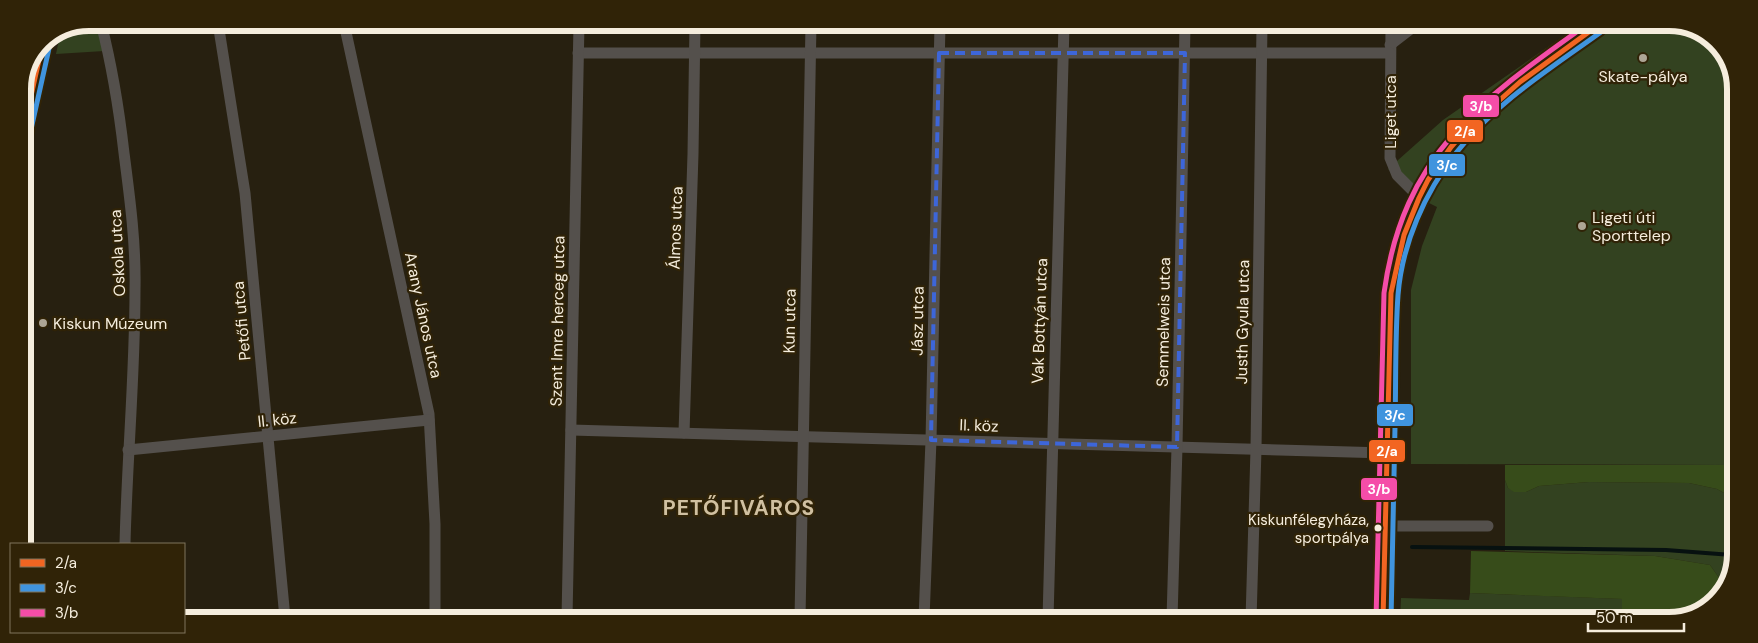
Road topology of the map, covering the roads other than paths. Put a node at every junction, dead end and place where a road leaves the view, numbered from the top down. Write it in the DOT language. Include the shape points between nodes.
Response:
graph roads {
  1 [pos="103,31"];
  2 [pos="219,31"];
  3 [pos="346,31"];
  4 [pos="579,31"];
  5 [pos="695,31"];
  6 [pos="811,31"];
  7 [pos="940,31"];
  8 [pos="1064,31"];
  9 [pos="1185,31"];
  10 [pos="1262,31"];
  11 [pos="1391,31"];
  12 [pos="1410,31"];
  13 [pos="1590,31"];
  14 [pos="1390,49"];
  15 [pos="578,53"];
  16 [pos="695,53"];
  17 [pos="810,53"];
  18 [pos="939,53"];
  19 [pos="1063,53"];
  20 [pos="1184,53"];
  21 [pos="1262,53"];
  22 [pos="38,63"];
  23 [pos="31,93"];
  24 [pos="1419,197"];
  25 [pos="429,420"];
  26 [pos="571,430"];
  27 [pos="684,433"];
  28 [pos="268,436"];
  29 [pos="803,436"];
  30 [pos="931,440"];
  31 [pos="1052,443"];
  32 [pos="1178,447"];
  33 [pos="1256,449"];
  34 [pos="128,450"];
  35 [pos="1386,453"];
  36 [pos="1384,526"];
  37 [pos="1488,526"];
  38 [pos="125,543"];
  39 [pos="284,612"];
  40 [pos="435,612"];
  41 [pos="567,612"];
  42 [pos="800,612"];
  43 [pos="924,612"];
  44 [pos="1048,612"];
  45 [pos="1172,612"];
  46 [pos="1251,612"];
  47 [pos="1382,612"];
  1 -- 34 [label="street, Oskola utca" via="121,125 134,244 134,354"];
  2 -- 28 [label="street, Petőfi utca" via="245,193"];
  3 -- 25 [label="street, Arany János utca"];
  4 -- 15 [label="street, Szent Imre herceg utca"];
  5 -- 16 [label="street, Álmos utca"];
  6 -- 17 [label="street, Kun utca"];
  7 -- 18 [label="street, Jász utca"];
  8 -- 19 [label="street, Vak Bottyán utca"];
  9 -- 20 [label="street, Semmelweis utca"];
  10 -- 21 [label="street, Justh Gyula utca"];
  11 -- 14 [label="street, Liget utca"];
  12 -- 14 [label="street"];
  13 -- 24 [label="main road" via="1516,86 1464,132"];
  14 -- 21 [label="street"];
  14 -- 24 [label="street, Liget utca" via="1390,158 1397,175"];
  15 -- 16 [label="street"];
  15 -- 26 [label="street, Szent Imre herceg utca"];
  16 -- 17 [label="street"];
  16 -- 27 [label="street, Álmos utca"];
  17 -- 18 [label="street"];
  17 -- 29 [label="street, Kun utca"];
  18 -- 19 [label="street"];
  18 -- 30 [label="street, Jász utca"];
  19 -- 20 [label="street"];
  19 -- 31 [label="street, Vak Bottyán utca"];
  20 -- 21 [label="street"];
  20 -- 32 [label="street, Semmelweis utca"];
  21 -- 33 [label="street, Justh Gyula utca"];
  22 -- 23 [label="main road"];
  24 -- 35 [label="main road" via="1397,257 1391,293"];
  25 -- 28 [label="street, II. köz"];
  25 -- 40 [label="street, Arany János utca" via="435,524"];
  26 -- 27 [label="street, II. köz"];
  26 -- 41 [label="street, Szent Imre herceg utca"];
  27 -- 29 [label="street, II. köz"];
  28 -- 34 [label="street, II. köz"];
  28 -- 39 [label="street, Petőfi utca"];
  29 -- 30 [label="street, II. köz"];
  29 -- 42 [label="street, Kun utca"];
  30 -- 31 [label="street, II. köz"];
  30 -- 43 [label="street, Jász utca"];
  31 -- 32 [label="street, II. köz"];
  31 -- 44 [label="street, Vak Bottyán utca"];
  32 -- 33 [label="street, II. köz"];
  32 -- 45 [label="street, Semmelweis utca"];
  33 -- 35 [label="street, II. köz"];
  33 -- 46 [label="street, Justh Gyula utca"];
  34 -- 38 [label="street, Oskola utca"];
  35 -- 36 [label="main road"];
  36 -- 37 [label="street"];
  36 -- 47 [label="main road"];
}
